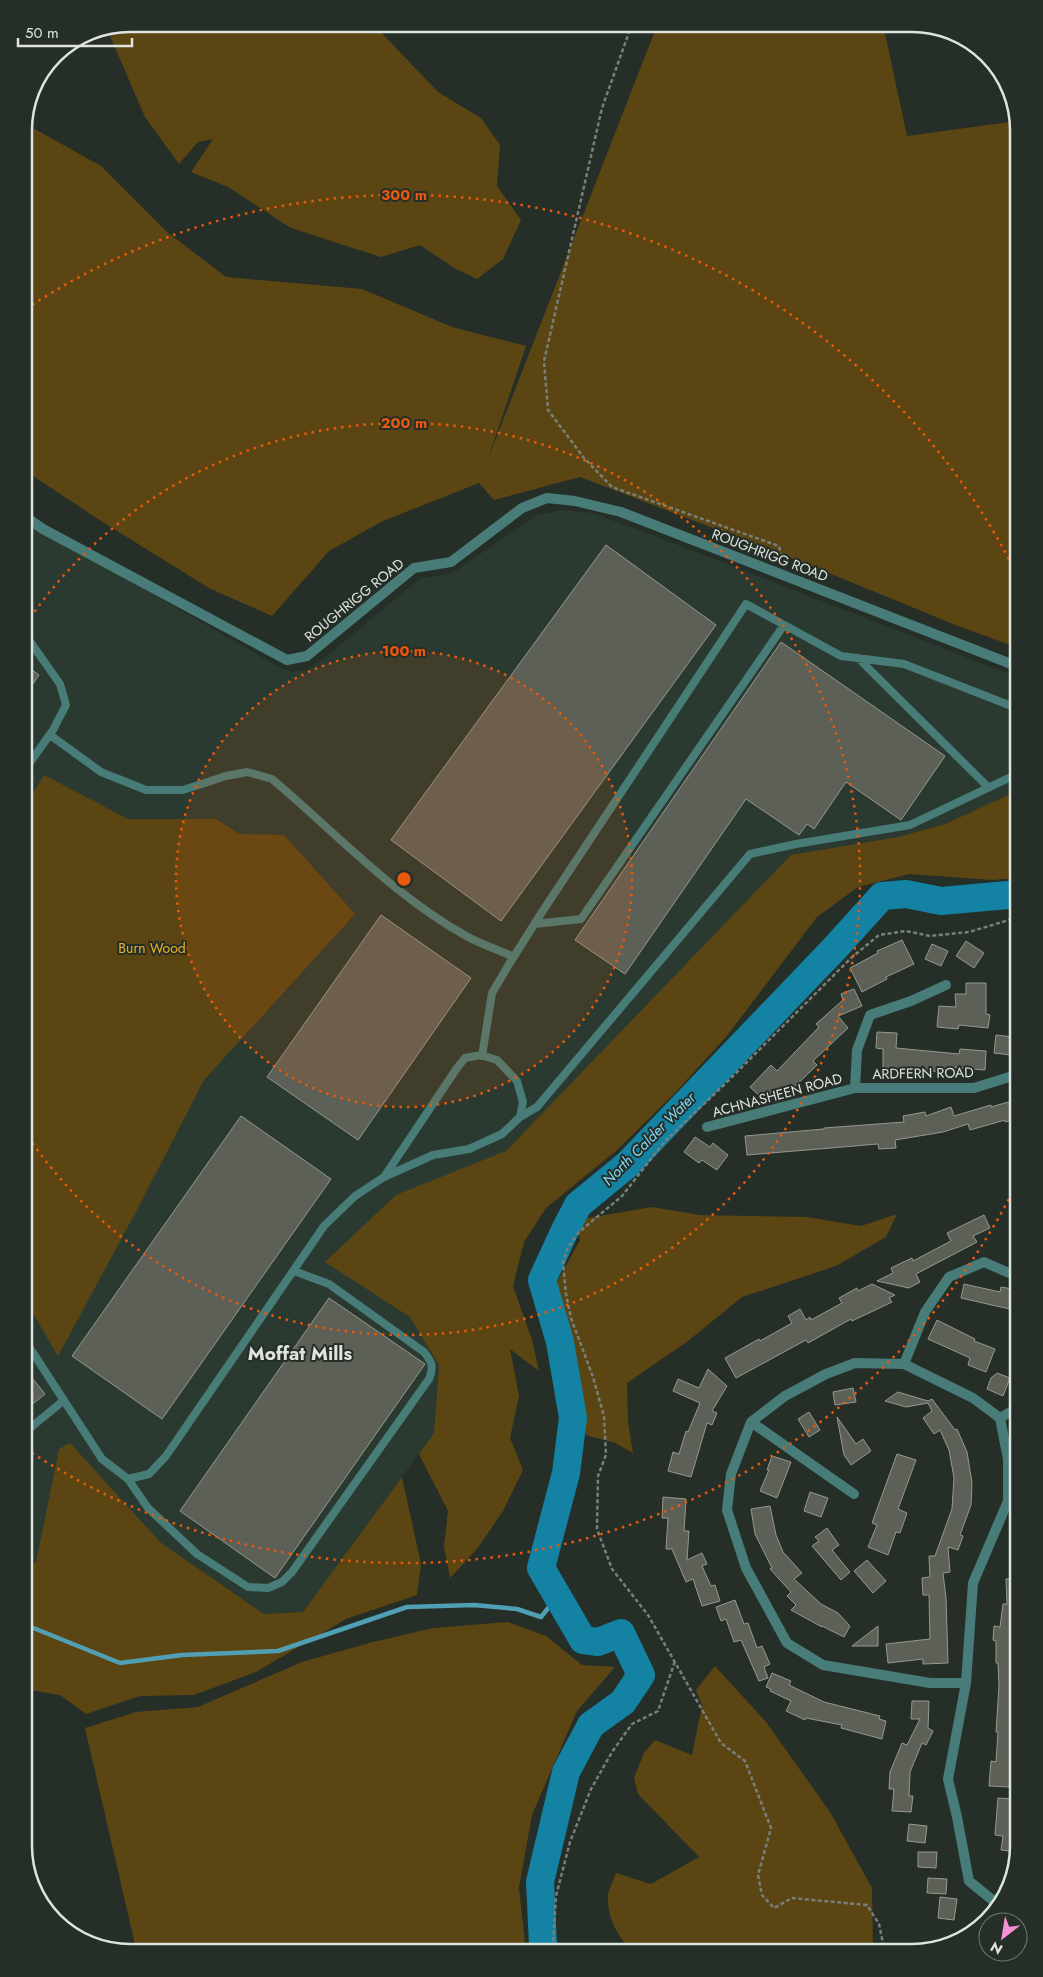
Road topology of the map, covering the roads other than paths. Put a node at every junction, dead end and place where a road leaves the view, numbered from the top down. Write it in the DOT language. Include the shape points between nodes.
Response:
graph roads {
  1 [pos="33,522"];
  2 [pos="784,625"];
  3 [pos="33,645"];
  4 [pos="858,658"];
  5 [pos="1010,663"];
  6 [pos="1010,705"];
  7 [pos="50,735"];
  8 [pos="33,758"];
  9 [pos="1010,777"];
  10 [pos="988,787"];
  11 [pos="535,924"];
  12 [pos="514,957"];
  13 [pos="946,985"];
  14 [pos="482,1056"];
  15 [pos="1010,1077"];
  16 [pos="855,1088"];
  17 [pos="520,1117"];
  18 [pos="707,1128"];
  19 [pos="384,1177"];
  20 [pos="294,1270"];
  21 [pos="1010,1273"];
  22 [pos="32,1352"];
  23 [pos="904,1364"];
  24 [pos="63,1401"];
  25 [pos="1010,1412"];
  26 [pos="1000,1418"];
  27 [pos="751,1422"];
  28 [pos="32,1426"];
  29 [pos="128,1479"];
  30 [pos="854,1494"];
  31 [pos="966,1683"];
  32 [pos="994,1901"];
  1 -- 5 [label="street, ROUGHRIGG ROAD" via="287,660 307,656 414,568 451,562 522,508 547,498 621,512"];
  2 -- 4 [label="lane" via="841,656"];
  2 -- 11 [label="lane" via="581,919"];
  2 -- 11 [label="lane" via="746,604"];
  3 -- 7 [label="lane" via="60,684 66,705"];
  4 -- 6 [label="lane" via="904,664"];
  4 -- 10 [label="lane"];
  7 -- 8 [label="lane"];
  7 -- 12 [label="lane" via="102,772 146,790 183,790 247,772 272,779 400,891 470,938"];
  9 -- 10 [label="lane"];
  10 -- 17 [label="lane" via="910,825 750,854 537,1107"];
  11 -- 12 [label="lane"];
  12 -- 14 [label="lane" via="492,993"];
  13 -- 16 [label="street" via="870,1015 857,1050"];
  14 -- 17 [label="lane" via="498,1060 517,1081 523,1102"];
  14 -- 19 [label="lane" via="465,1058 456,1068"];
  15 -- 16 [label="street, ARDFERN ROAD" via="974,1088"];
  16 -- 18 [label="street, ACHNASHEEN ROAD"];
  17 -- 19 [label="lane" via="502,1134 469,1149 433,1155"];
  19 -- 20 [label="lane" via="355,1196 324,1226"];
  20 -- 29 [label="lane" via="166,1456 149,1474"];
  20 -- 29 [label="lane" via="329,1284 424,1352 432,1361 433,1370 292,1572 282,1582 268,1588 248,1587 198,1554 148,1508"];
  21 -- 23 [label="street" via="984,1262 949,1277 925,1312"];
  22 -- 24 [label="lane"];
  23 -- 26 [label="street" via="973,1398"];
  23 -- 27 [label="street" via="855,1363 785,1396"];
  24 -- 28 [label="lane"];
  24 -- 29 [label="lane" via="102,1459"];
  25 -- 26 [label="street"];
  26 -- 31 [label="street" via="1008,1459 1008,1501 973,1583"];
  27 -- 30 [label="street"];
  27 -- 31 [label="street" via="731,1474 727,1510 746,1568 787,1643 823,1665 930,1683"];
  31 -- 32 [label="street" via="948,1779 969,1881"];
}
